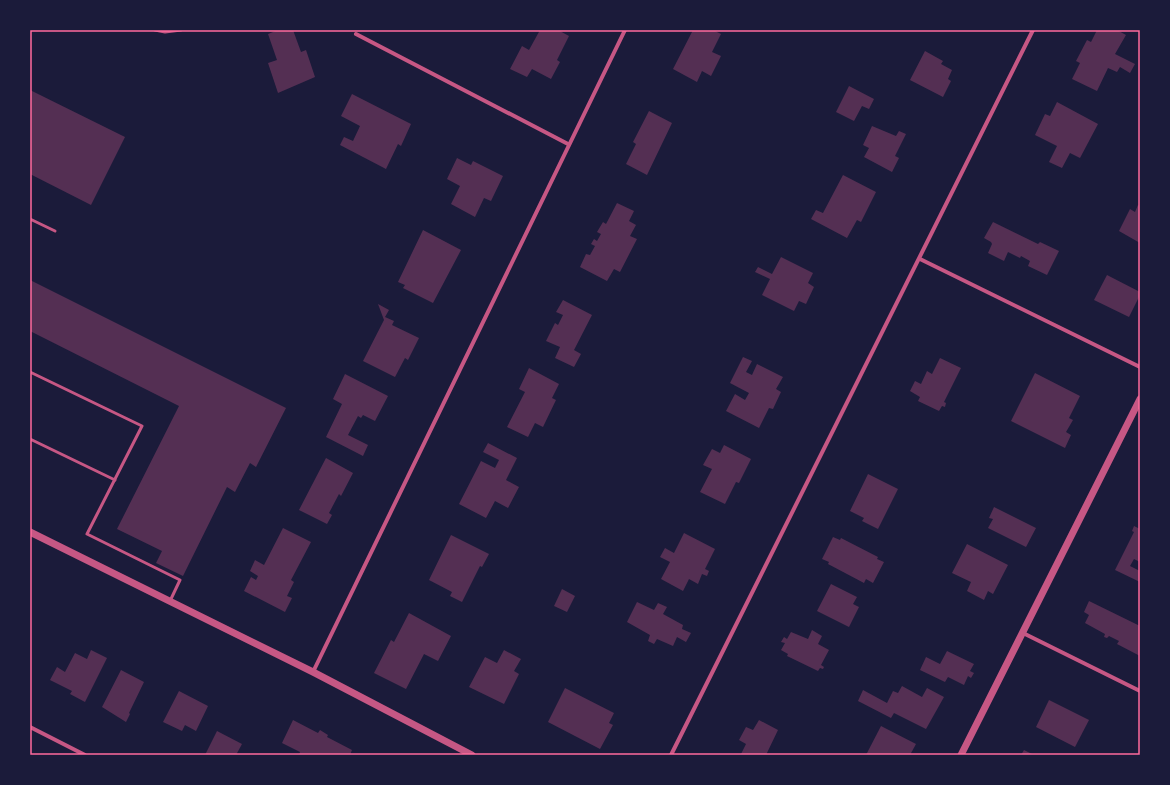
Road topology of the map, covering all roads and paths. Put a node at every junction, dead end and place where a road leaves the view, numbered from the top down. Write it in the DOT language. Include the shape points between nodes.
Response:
graph roads {
  1 [pos="155,30"];
  2 [pos="181,30"];
  3 [pos="626,30"];
  4 [pos="1033,30"];
  5 [pos="356,34"];
  6 [pos="568,144"];
  7 [pos="30,219"];
  8 [pos="55,230"];
  9 [pos="920,258"];
  10 [pos="1140,367"];
  11 [pos="30,372"];
  12 [pos="1140,399"];
  13 [pos="30,438"];
  14 [pos="115,480"];
  15 [pos="30,532"];
  16 [pos="170,601"];
  17 [pos="1023,633"];
  18 [pos="313,672"];
  19 [pos="1140,691"];
  20 [pos="30,727"];
  21 [pos="85,755"];
  22 [pos="472,755"];
  23 [pos="671,755"];
  24 [pos="961,755"];
  1 -- 2 [label="lane"];
  3 -- 6 [label="street"];
  4 -- 9 [label="street"];
  5 -- 6 [label="street"];
  6 -- 18 [label="street"];
  7 -- 8 [label="lane"];
  9 -- 10 [label="street"];
  9 -- 23 [label="street"];
  11 -- 14 [label="lane" via="142,426"];
  12 -- 17 [label="street"];
  13 -- 14 [label="lane"];
  14 -- 16 [label="lane" via="88,534 180,580"];
  15 -- 16 [label="street"];
  16 -- 18 [label="street"];
  17 -- 19 [label="street"];
  17 -- 24 [label="street"];
  18 -- 22 [label="street"];
  20 -- 21 [label="street"];
}
